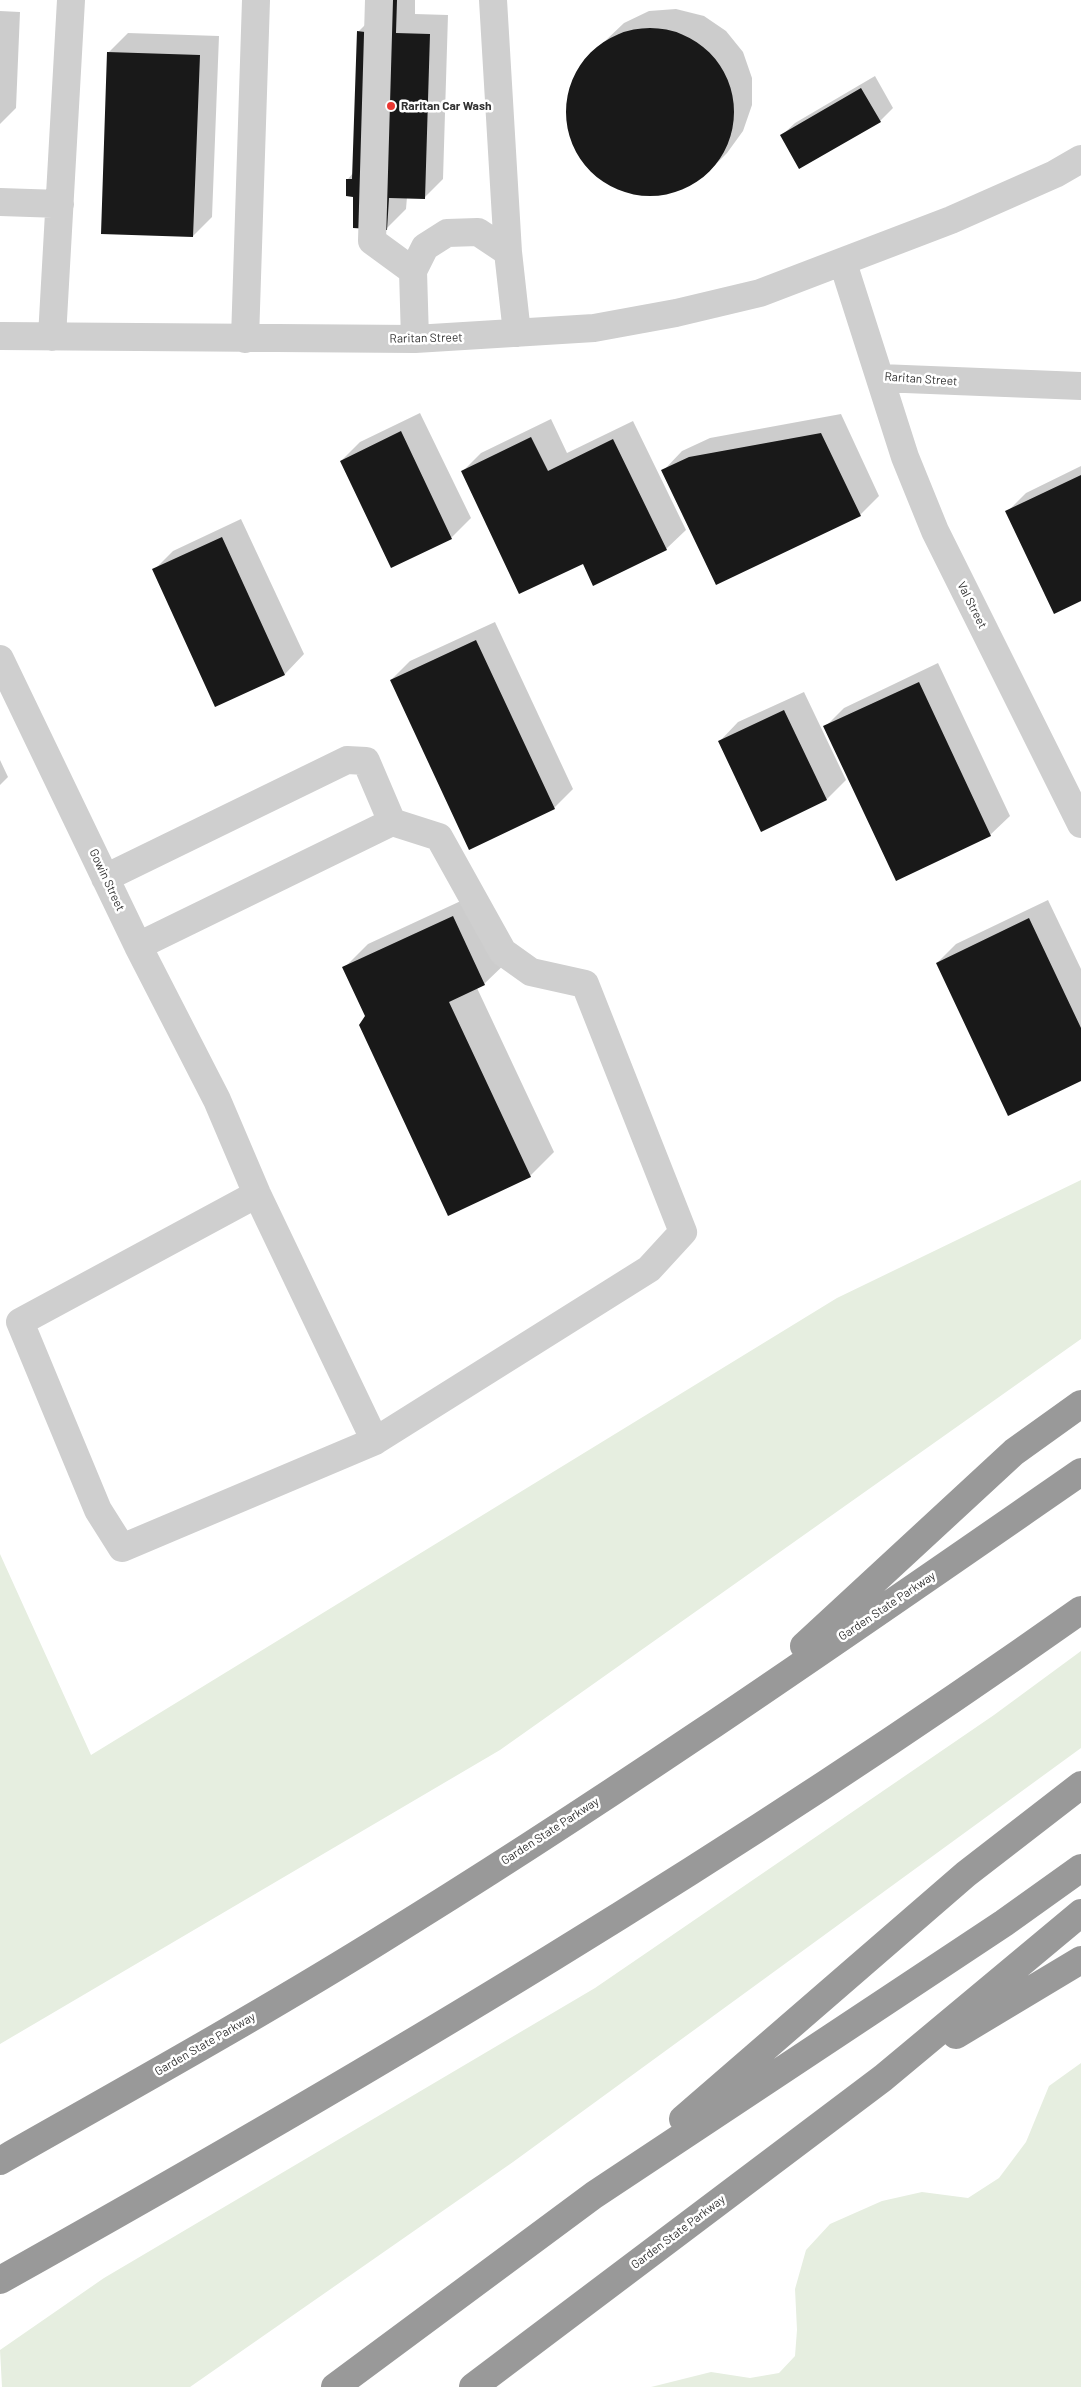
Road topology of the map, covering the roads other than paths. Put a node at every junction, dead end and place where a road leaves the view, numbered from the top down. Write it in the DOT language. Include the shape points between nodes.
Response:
graph roads {
  1 [pos="71,0"];
  2 [pos="256,0"];
  3 [pos="380,0"];
  4 [pos="493,0"];
  5 [pos="1081,159"];
  6 [pos="1054,174"];
  7 [pos="1081,178"];
  8 [pos="0,202"];
  9 [pos="60,204"];
  10 [pos="508,252"];
  11 [pos="843,263"];
  12 [pos="413,271"];
  13 [pos="517,333"];
  14 [pos="0,336"];
  15 [pos="52,337"];
  16 [pos="245,339"];
  17 [pos="414,339"];
  18 [pos="880,378"];
  19 [pos="1081,386"];
  20 [pos="0,659"];
  21 [pos="392,822"];
  22 [pos="1081,824"];
  23 [pos="105,878"];
  24 [pos="138,946"];
  25 [pos="257,1194"];
  26 [pos="1081,1404"];
  27 [pos="375,1441"];
  28 [pos="1081,1472"];
  29 [pos="1081,1610"];
  30 [pos="740,1705"];
  31 [pos="1081,1785"];
  32 [pos="1081,1868"];
  33 [pos="1081,1913"];
  34 [pos="1081,1960"];
  35 [pos="883,2078"];
  36 [pos="0,2161"];
  37 [pos="594,2195"];
  38 [pos="0,2280"];
  39 [pos="334,2387"];
  40 [pos="473,2387"];
  1 -- 9 [label="street"];
  2 -- 16 [label="street"];
  3 -- 12 [label="street" via="372,241"];
  4 -- 10 [label="street"];
  5 -- 6 [label="street, Raritan Street"];
  6 -- 7 [label="street"];
  6 -- 11 [label="street, Raritan Street"];
  8 -- 9 [label="street"];
  9 -- 15 [label="street"];
  10 -- 12 [label="street" via="478,232 447,233 424,247"];
  10 -- 13 [label="street"];
  11 -- 13 [label="street, Raritan Street" via="760,293 676,313 594,328"];
  11 -- 18 [label="street, Raritan Street"];
  12 -- 17 [label="street"];
  13 -- 17 [label="street, Raritan Street"];
  14 -- 15 [label="street, Raritan Street"];
  15 -- 16 [label="street, Raritan Street"];
  16 -- 17 [label="street, Raritan Street"];
  18 -- 19 [label="street, Raritan Street"];
  18 -- 22 [label="street, Val Street" via="905,457 935,531"];
  20 -- 23 [label="street, Gowin Street"];
  21 -- 23 [label="street" via="366,761 348,760"];
  21 -- 24 [label="street"];
  21 -- 27 [label="street" via="439,838 503,952 531,972 586,984 683,1232 649,1269"];
  23 -- 24 [label="street, Gowin Street"];
  24 -- 25 [label="street, Gowin Street" via="217,1100"];
  25 -- 27 [label="street, Gowin Street"];
  25 -- 27 [label="street" via="20,1322 98,1510 122,1548"];
  26 -- 30 [label="highway" via="1014,1452"];
  28 -- 30 [label="highway, Garden State Parkway"];
  29 -- 38 [label="highway" via="911,1727 661,1891 517,1980"];
  30 -- 36 [label="highway, Garden State Parkway" via="375,1944"];
  31 -- 37 [label="highway" via="966,1874"];
  32 -- 37 [label="highway" via="1004,1923"];
  33 -- 35 [label="highway"];
  34 -- 35 [label="highway"];
  35 -- 40 [label="highway, Garden State Parkway"];
  37 -- 39 [label="highway"];
}
